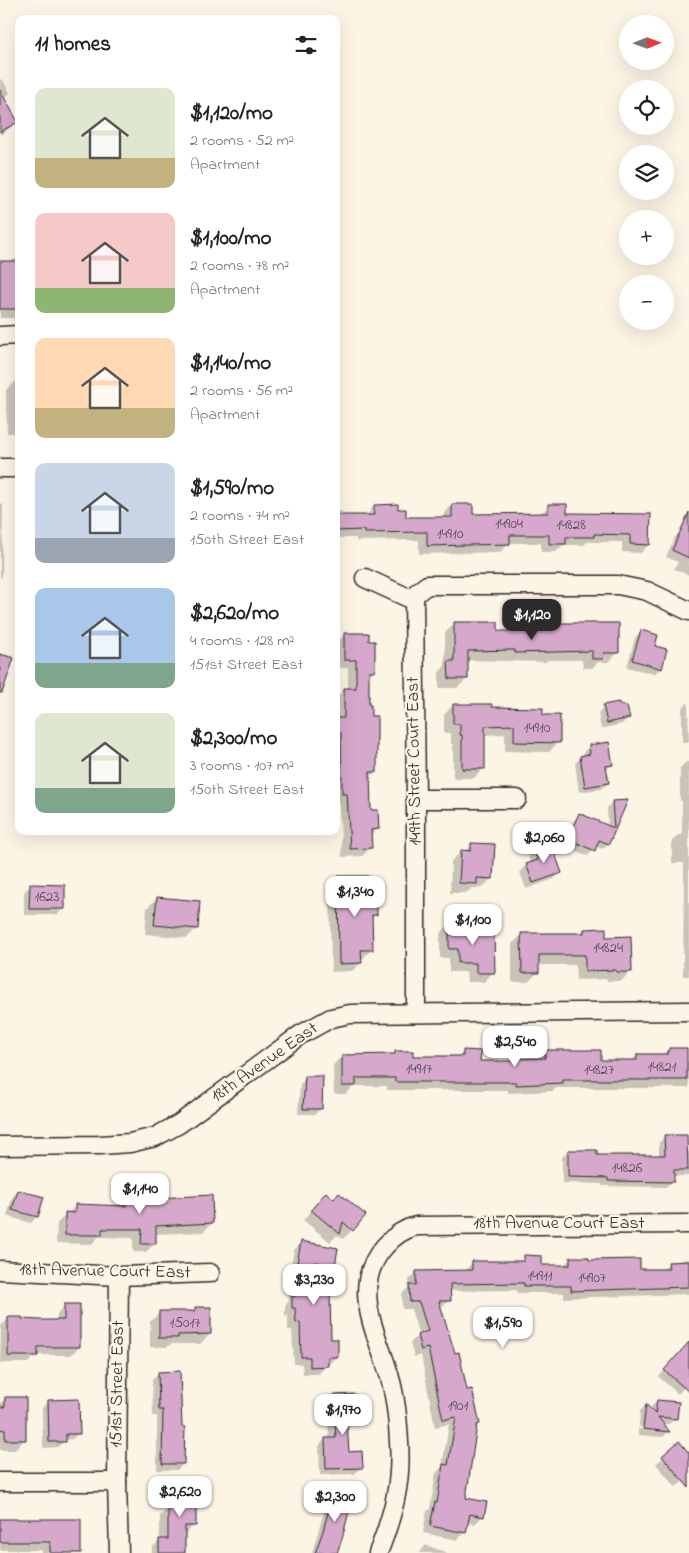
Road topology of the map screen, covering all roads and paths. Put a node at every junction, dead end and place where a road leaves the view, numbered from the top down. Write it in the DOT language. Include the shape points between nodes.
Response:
graph roads {
  1 [pos="15,335"];
  2 [pos="0,336"];
  3 [pos="0,468"];
  4 [pos="15,468"];
  5 [pos="365,578"];
  6 [pos="413,600"];
  7 [pos="689,610"];
  8 [pos="416,800"];
  9 [pos="517,800"];
  10 [pos="689,1011"];
  11 [pos="416,1013"];
  12 [pos="0,1146"];
  13 [pos="689,1224"];
  14 [pos="0,1270"];
  15 [pos="210,1272"];
  16 [pos="119,1276"];
  17 [pos="0,1482"];
  18 [pos="117,1482"];
  19 [pos="119,1553"];
  20 [pos="378,1553"];
  1 -- 2 [label="street"];
  3 -- 4 [label="street"];
  5 -- 6 [label="street"];
  6 -- 7 [label="street" via="414,595 427,585 618,585 647,591"];
  6 -- 8 [label="street, 149th Street Court East"];
  8 -- 9 [label="street"];
  8 -- 11 [label="street, 149th Street Court East"];
  10 -- 11 [label="street, 18th Avenue East"];
  11 -- 12 [label="street, 18th Avenue East" via="350,1014 331,1018 300,1035 179,1124 155,1137 100,1145"];
  13 -- 20 [label="street, 18th Avenue Court East" via="429,1225 406,1228 389,1241 374,1260 366,1297 395,1399 400,1469 393,1509"];
  14 -- 16 [label="street, 18th Avenue Court East"];
  15 -- 16 [label="street, 18th Avenue Court East"];
  16 -- 18 [label="street, 151st Street East"];
  17 -- 18 [label="street"];
  18 -- 19 [label="street, 151st Street East"];
}
